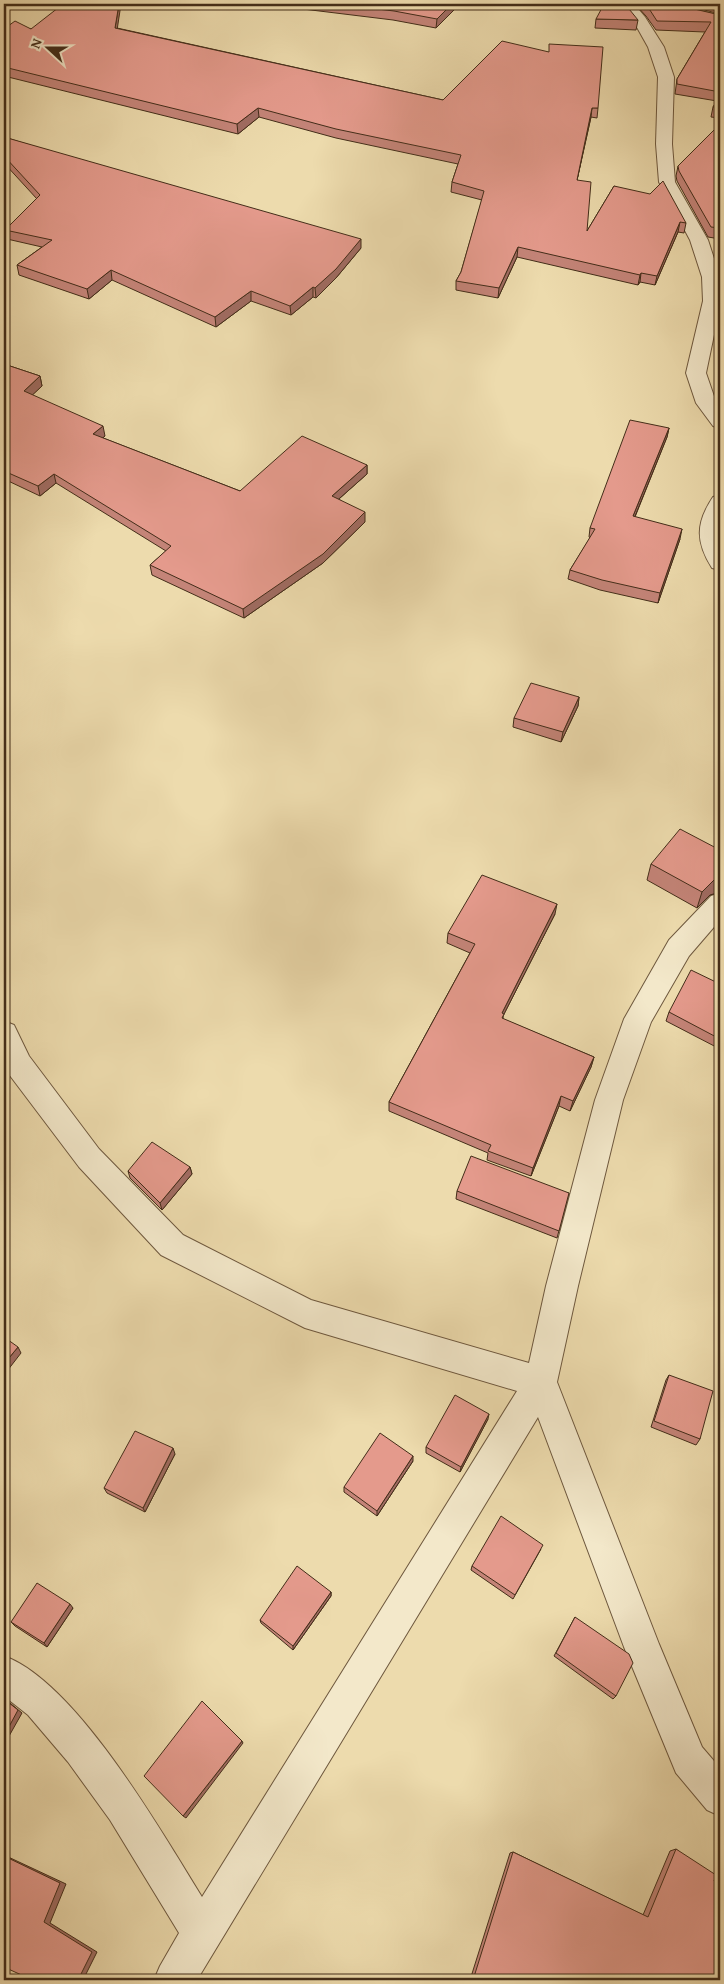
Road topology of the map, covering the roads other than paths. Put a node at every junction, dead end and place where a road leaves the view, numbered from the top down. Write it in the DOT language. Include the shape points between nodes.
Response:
graph roads {
  1 [pos="626,4"];
  2 [pos="716,278"];
  3 [pos="720,422"];
  4 [pos="720,502"];
  5 [pos="720,563"];
  6 [pos="720,903"];
  7 [pos="4,1033"];
  8 [pos="541,1382"];
  9 [pos="4,1674"];
  10 [pos="720,1796"];
  11 [pos="202,1933"];
  12 [pos="174,1980"];
  1 -- 2 [label="street" via="656,47 666,77 664,144 668,182"];
  2 -- 3 [label="street" via="696,373 706,403"];
  4 -- 5 [label="street" via="711,518 709,540"];
  6 -- 8 [label="street" via="679,948 638,1019 609,1100"];
  7 -- 8 [label="street" via="18,1064 89,1158 172,1245 305,1313"];
  8 -- 10 [label="street" via="642,1647 689,1760"];
  8 -- 11 [label="street"];
  9 -- 11 [label="street" via="41,1702 81,1749 123,1807"];
  11 -- 12 [label="street"];
}
